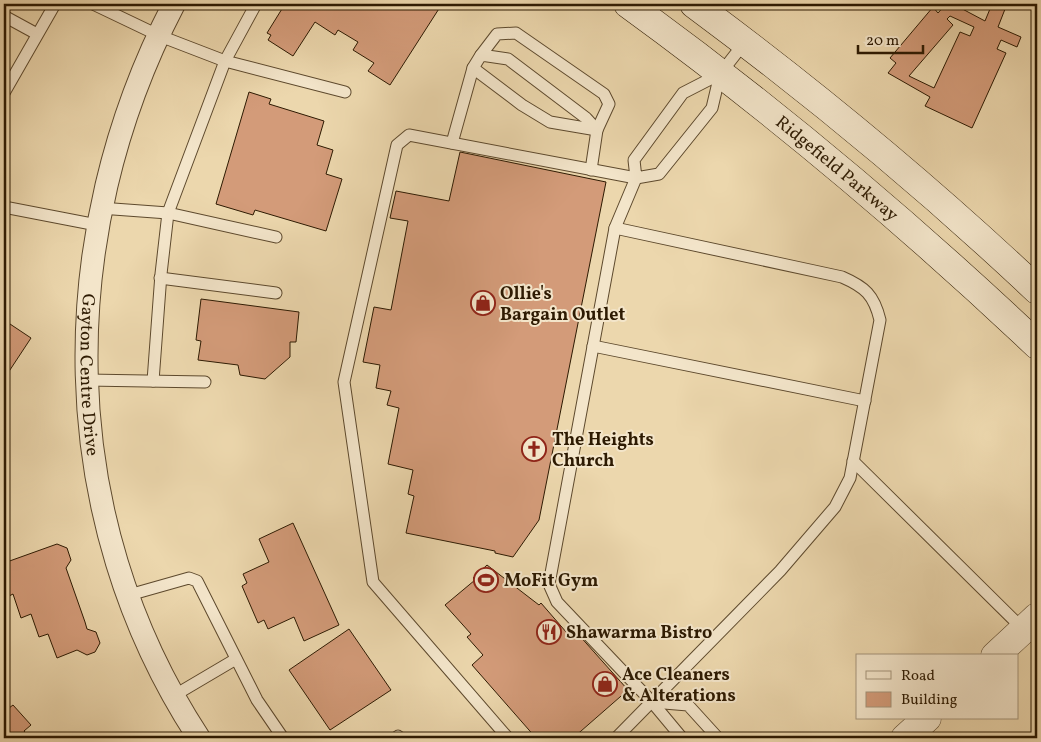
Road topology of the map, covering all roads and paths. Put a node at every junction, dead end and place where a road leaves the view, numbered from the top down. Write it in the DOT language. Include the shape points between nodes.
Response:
graph roads {
  1 [pos="55,4"];
  2 [pos="93,4"];
  3 [pos="174,4"];
  4 [pos="256,4"];
  5 [pos="628,4"];
  6 [pos="694,4"];
  7 [pos="4,16"];
  8 [pos="37,34"];
  9 [pos="160,36"];
  10 [pos="745,42"];
  11 [pos="481,54"];
  12 [pos="225,61"];
  13 [pos="473,68"];
  14 [pos="720,74"];
  15 [pos="345,92"];
  16 [pos="4,93"];
  17 [pos="597,130"];
  18 [pos="452,143"];
  19 [pos="591,170"];
  20 [pos="636,178"];
  21 [pos="4,207"];
  22 [pos="168,214"];
  23 [pos="99,217"];
  24 [pos="615,228"];
  25 [pos="276,237"];
  26 [pos="160,278"];
  27 [pos="1037,290"];
  28 [pos="276,293"];
  29 [pos="1037,345"];
  30 [pos="593,346"];
  31 [pos="87,380"];
  32 [pos="153,382"];
  33 [pos="205,382"];
  34 [pos="864,401"];
  35 [pos="853,460"];
  36 [pos="129,595"];
  37 [pos="1030,624"];
  38 [pos="997,654"];
  39 [pos="236,658"];
  40 [pos="175,695"];
  41 [pos="652,702"];
  42 [pos="925,720"];
  43 [pos="200,738"];
  44 [pos="283,738"];
  45 [pos="508,738"];
  46 [pos="618,738"];
  47 [pos="682,738"];
  48 [pos="718,738"];
  49 [pos="905,738"];
  1 -- 8 [label="lane"];
  2 -- 9 [label="lane"];
  3 -- 9 [label="street, Gayton Centre Drive"];
  4 -- 12 [label="lane"];
  5 -- 14 [label="main road, Ridgefield Parkway"];
  6 -- 10 [label="main road"];
  7 -- 8 [label="lane"];
  8 -- 16 [label="lane"];
  9 -- 12 [label="lane"];
  9 -- 23 [label="street, Gayton Centre Drive" via="131,99"];
  10 -- 14 [label="lane"];
  10 -- 27 [label="main road" via="923,187"];
  11 -- 13 [label="lane"];
  11 -- 17 [label="lane" via="508,58"];
  11 -- 17 [label="lane" via="497,34 516,33 604,94 609,104"];
  12 -- 15 [label="lane"];
  12 -- 22 [label="lane"];
  13 -- 17 [label="lane" via="550,122"];
  13 -- 18 [label="lane"];
  14 -- 20 [label="lane" via="683,93 634,160"];
  14 -- 20 [label="lane" via="712,108 659,174"];
  14 -- 29 [label="main road, Ridgefield Parkway" via="862,188"];
  17 -- 19 [label="lane"];
  18 -- 19 [label="lane"];
  18 -- 45 [label="lane" via="408,135 397,145 344,382 374,582"];
  19 -- 20 [label="lane"];
  20 -- 24 [label="lane"];
  21 -- 23 [label="lane"];
  22 -- 23 [label="lane"];
  22 -- 25 [label="lane"];
  22 -- 26 [label="lane"];
  23 -- 31 [label="street, Gayton Centre Drive" via="89,286"];
  24 -- 30 [label="lane"];
  24 -- 34 [label="lane" via="842,277 861,286 876,304 880,320"];
  26 -- 28 [label="lane"];
  26 -- 32 [label="lane"];
  30 -- 34 [label="lane"];
  30 -- 41 [label="lane" via="549,584 557,602"];
  31 -- 32 [label="lane"];
  31 -- 36 [label="street, Gayton Centre Drive" via="94,460 108,527"];
  32 -- 33 [label="lane"];
  34 -- 35 [label="lane"];
  35 -- 37 [label="lane"];
  35 -- 41 [label="lane" via="850,478 836,508 780,571"];
  36 -- 39 [label="lane" via="190,578 197,580"];
  36 -- 40 [label="street, Gayton Centre Drive" via="153,654"];
  37 -- 38 [label="main road"];
  39 -- 40 [label="lane"];
  39 -- 44 [label="lane" via="257,700"];
  40 -- 43 [label="street, Gayton Centre Drive"];
  41 -- 46 [label="lane"];
  41 -- 47 [label="lane"];
  41 -- 48 [label="lane" via="688,705"];
  42 -- 49 [label="main road"];
}
